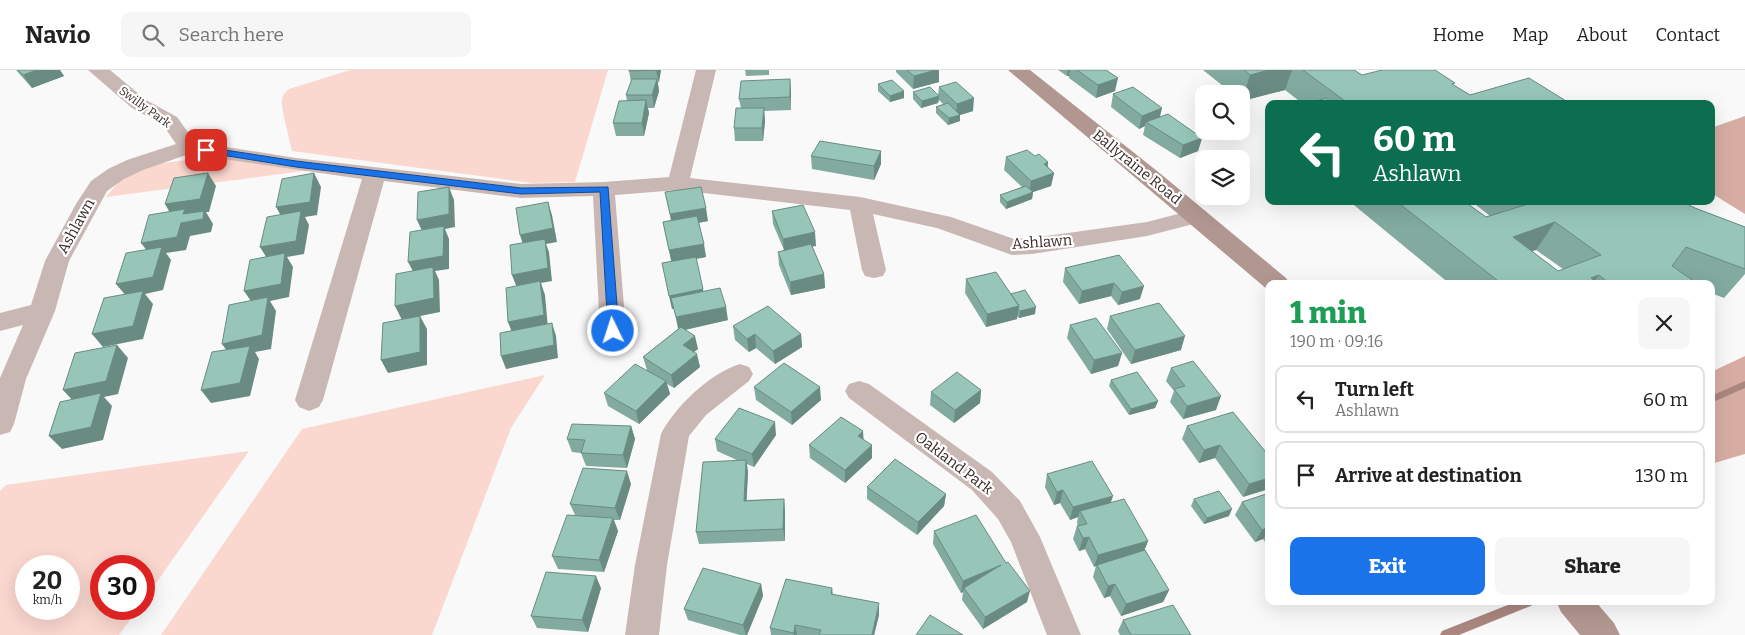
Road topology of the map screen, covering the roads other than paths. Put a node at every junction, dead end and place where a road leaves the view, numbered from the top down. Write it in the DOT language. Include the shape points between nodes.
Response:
graph roads {
  1 [pos="98,70"];
  2 [pos="706,70"];
  3 [pos="1018,70"];
  4 [pos="188,147"];
  5 [pos="375,173"];
  6 [pos="678,183"];
  7 [pos="604,189"];
  8 [pos="860,204"];
  9 [pos="1197,216"];
  10 [pos="874,270"];
  11 [pos="1272,280"];
  12 [pos="42,311"];
  13 [pos="0,322"];
  14 [pos="613,331"];
  15 [pos="740,374"];
  16 [pos="859,391"];
  17 [pos="309,400"];
  18 [pos="0,424"];
  19 [pos="1576,605"];
  20 [pos="642,635"];
  21 [pos="1064,635"];
  22 [pos="1602,635"];
  1 -- 4 [label="street, Swilly Park" via="139,104 170,121"];
  2 -- 6 [label="street"];
  3 -- 9 [label="main road, Ballyraine Road"];
  4 -- 5 [label="street, Ashlawn"];
  4 -- 12 [label="street, Ashlawn" via="135,165 99,186 57,261"];
  5 -- 7 [label="street, Ashlawn" via="521,191"];
  5 -- 17 [label="street"];
  6 -- 7 [label="street, Ashlawn"];
  6 -- 8 [label="street, Ashlawn"];
  7 -- 14 [label="street"];
  8 -- 9 [label="street, Ashlawn" via="943,222 1012,247 1147,229"];
  8 -- 10 [label="street"];
  9 -- 11 [label="main road, Ballyraine Road"];
  12 -- 13 [label="street"];
  12 -- 18 [label="street, Ashlawn" via="13,378"];
  15 -- 20 [label="street" via="693,409 674,434"];
  16 -- 21 [label="street, Oakland Park" via="982,481 1009,510 1025,537"];
  19 -- 22 [label="main road"];
}
